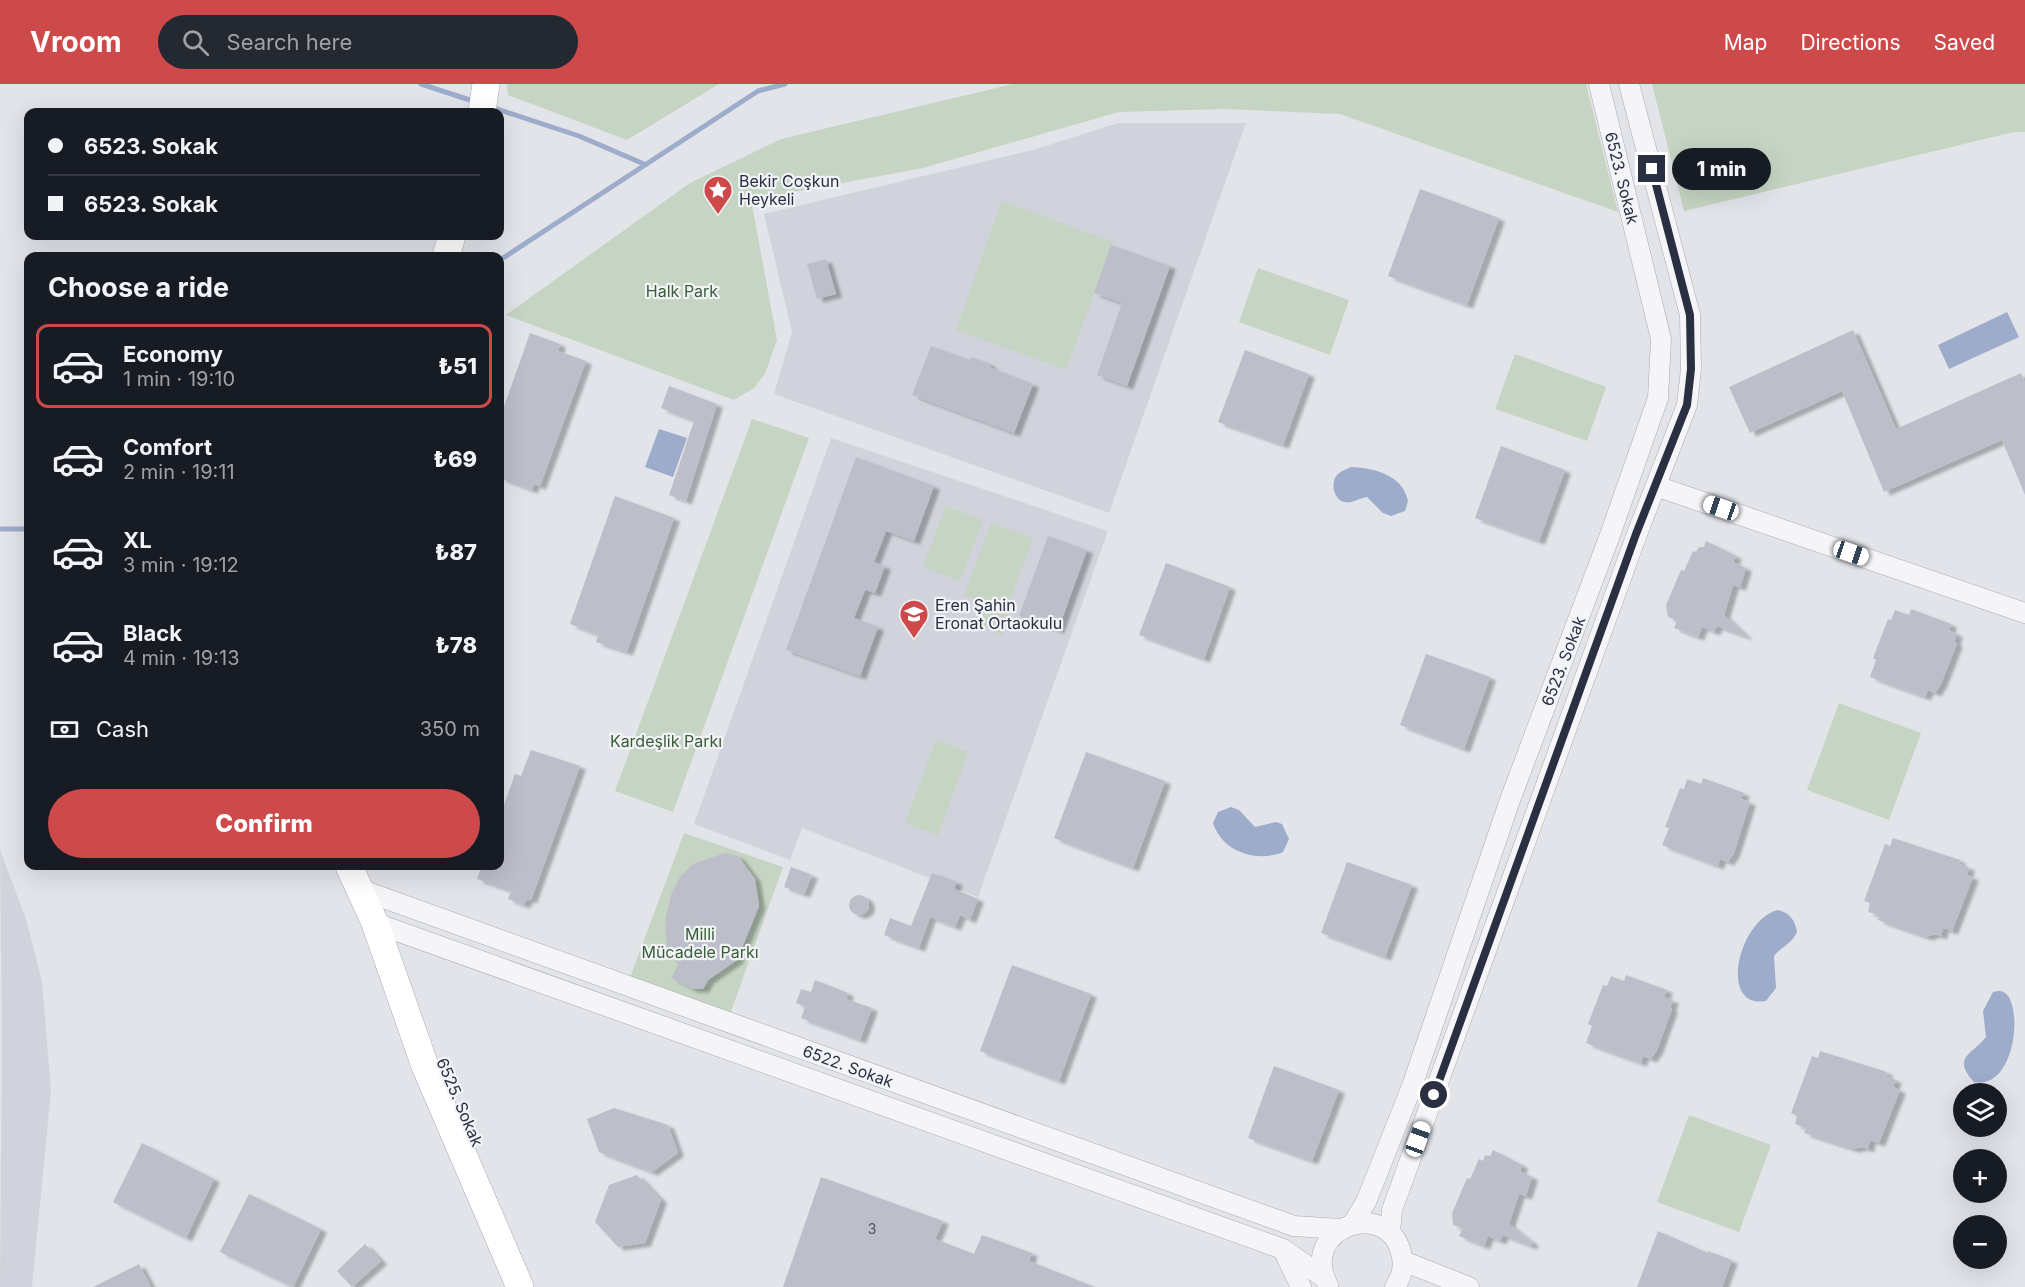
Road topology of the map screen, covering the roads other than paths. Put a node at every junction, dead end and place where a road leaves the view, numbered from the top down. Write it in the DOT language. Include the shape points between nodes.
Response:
graph roads {
  1 [pos="486,84"];
  2 [pos="1599,84"];
  3 [pos="1629,84"];
  4 [pos="483,108"];
  5 [pos="1656,486"];
  6 [pos="2025,613"];
  7 [pos="354,877"];
  8 [pos="375,923"];
  9 [pos="1347,1226"];
  10 [pos="1390,1233"];
  11 [pos="1283,1249"];
  12 [pos="1403,1261"];
  13 [pos="1326,1282"];
  14 [pos="520,1287"];
  15 [pos="537,1287"];
  16 [pos="1301,1287"];
  17 [pos="1395,1287"];
  18 [pos="1469,1287"];
  1 -- 4 [label="street"];
  2 -- 9 [label="street, 6523. Sokak" via="1661,339 1658,398 1510,800 1412,1086 1366,1202"];
  3 -- 5 [label="street, 6523. Sokak" via="1690,315 1687,405"];
  5 -- 6 [label="street"];
  5 -- 10 [label="street, 6523. Sokak" via="1392,1210"];
  7 -- 8 [label="street, 6525. Sokak"];
  7 -- 9 [label="street, 6522. Sokak" via="1294,1226"];
  8 -- 11 [label="street, 6522. Sokak"];
  8 -- 14 [label="street, 6525. Sokak" via="425,1066"];
  8 -- 15 [label="street, 6525. Sokak" via="389,939 407,978"];
  9 -- 10 [label="street, 6522. Sokak" via="1373,1224"];
  9 -- 13 [label="street, 6523. Sokak" via="1326,1245 1322,1255"];
  10 -- 12 [label="street"];
  11 -- 13 [label="street, 6522. Sokak"];
  11 -- 16 [label="street"];
  12 -- 17 [label="street"];
  12 -- 18 [label="street"];
}
